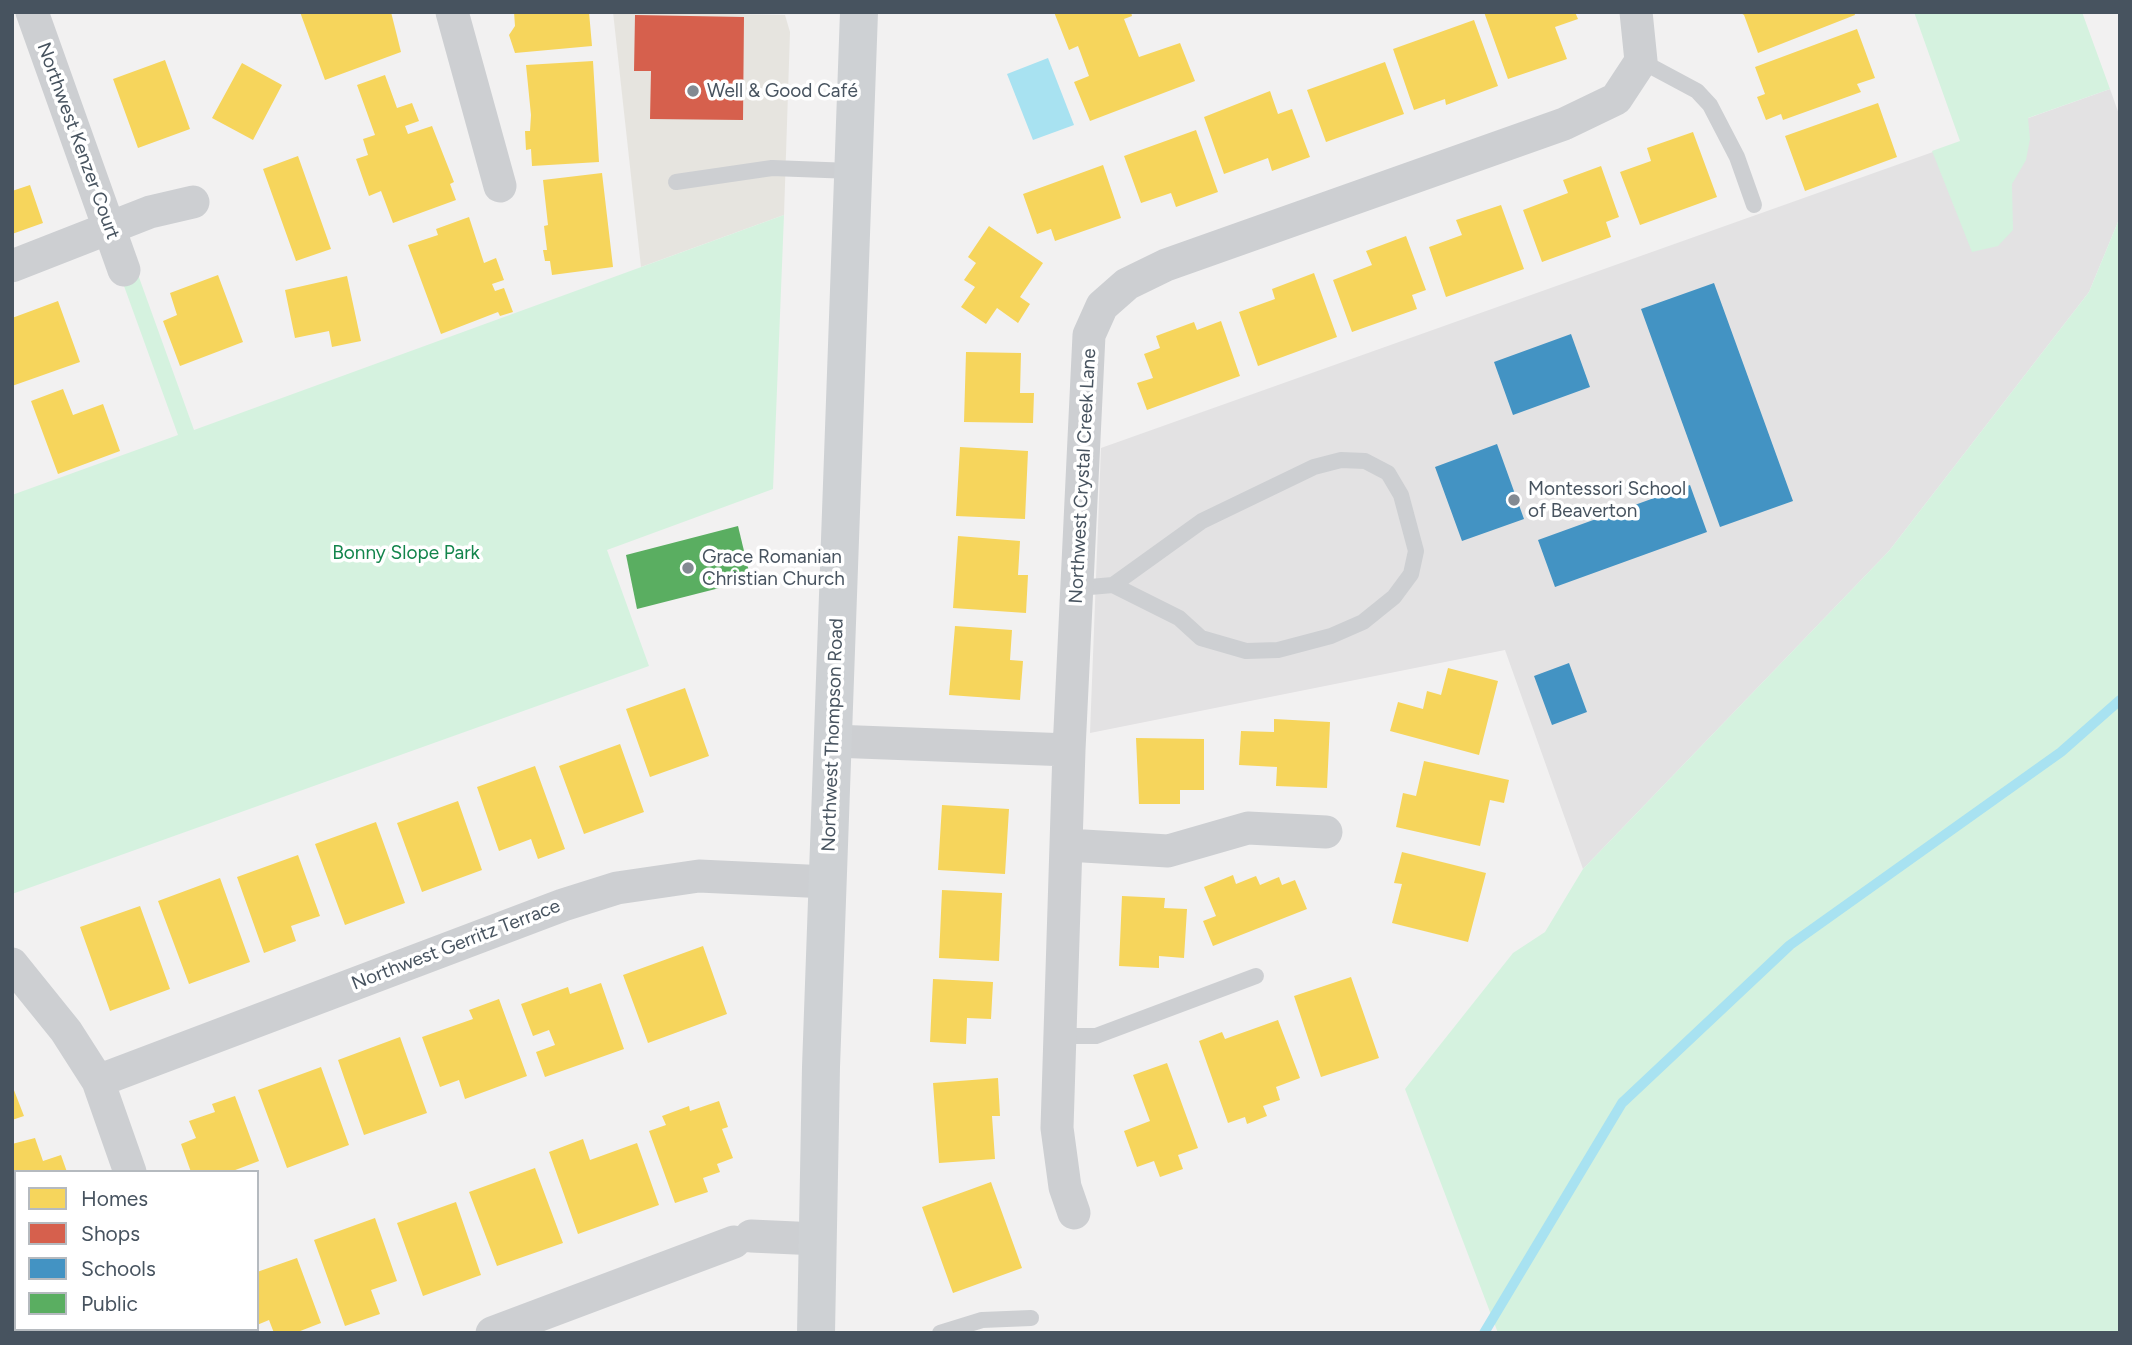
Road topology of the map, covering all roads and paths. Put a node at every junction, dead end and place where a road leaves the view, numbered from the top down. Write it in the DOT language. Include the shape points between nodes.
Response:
graph roads {
  1 [pos="32,12"];
  2 [pos="452,12"];
  3 [pos="859,12"];
  4 [pos="1636,12"];
  5 [pos="1641,61"];
  6 [pos="852,171"];
  7 [pos="676,182"];
  8 [pos="500,186"];
  9 [pos="194,202"];
  10 [pos="1754,205"];
  11 [pos="109,229"];
  12 [pos="12,266"];
  13 [pos="124,270"];
  14 [pos="1113,585"];
  15 [pos="1077,588"];
  16 [pos="833,741"];
  17 [pos="1069,750"];
  18 [pos="1326,832"];
  19 [pos="1067,845"];
  20 [pos="828,882"];
  21 [pos="12,964"];
  22 [pos="1256,976"];
  23 [pos="1060,1036"];
  24 [pos="98,1081"];
  25 [pos="129,1170"];
  26 [pos="1074,1213"];
  27 [pos="818,1239"];
  28 [pos="1031,1318"];
  29 [pos="492,1333"];
  30 [pos="816,1333"];
  31 [pos="940,1333"];
  1 -- 11 [label="street, Northwest Kenzer Court"];
  2 -- 8 [label="street"];
  3 -- 6 [label="street, Northwest Thompson Road"];
  4 -- 5 [label="street"];
  5 -- 10 [label="lane" via="1697,91 1710,105 1737,157"];
  5 -- 15 [label="street, Northwest Crystal Creek Lane" via="1616,99 1564,124 1166,265 1128,285 1102,306 1089,335"];
  6 -- 7 [label="lane" via="772,168"];
  6 -- 16 [label="street, Northwest Thompson Road"];
  9 -- 11 [label="street" via="150,212"];
  11 -- 12 [label="street"];
  11 -- 13 [label="street, Northwest Kenzer Court"];
  14 -- 14 [label="lane" via="1150,601 1211,642 1246,651 1278,650 1363,622 1394,597 1411,574 1416,551 1401,495 1388,473 1365,461 1341,460 1304,471 1202,521"];
  14 -- 15 [label="lane"];
  15 -- 17 [label="street, Northwest Crystal Creek Lane"];
  16 -- 17 [label="street"];
  16 -- 20 [label="street, Northwest Thompson Road"];
  17 -- 19 [label="street, Northwest Crystal Creek Lane"];
  18 -- 19 [label="street" via="1248,828 1168,851"];
  19 -- 23 [label="street, Northwest Crystal Creek Lane"];
  20 -- 24 [label="street, Northwest Gerritz Terrace" via="699,876 617,888"];
  20 -- 27 [label="street, Northwest Thompson Road"];
  21 -- 24 [label="street" via="66,1031"];
  22 -- 23 [label="lane" via="1096,1036"];
  23 -- 26 [label="street, Northwest Crystal Creek Lane" via="1057,1128 1065,1187"];
  24 -- 25 [label="street"];
  27 -- 29 [label="street" via="742,1239"];
  27 -- 30 [label="street, Northwest Thompson Road"];
  28 -- 31 [label="lane" via="982,1320"];
}
